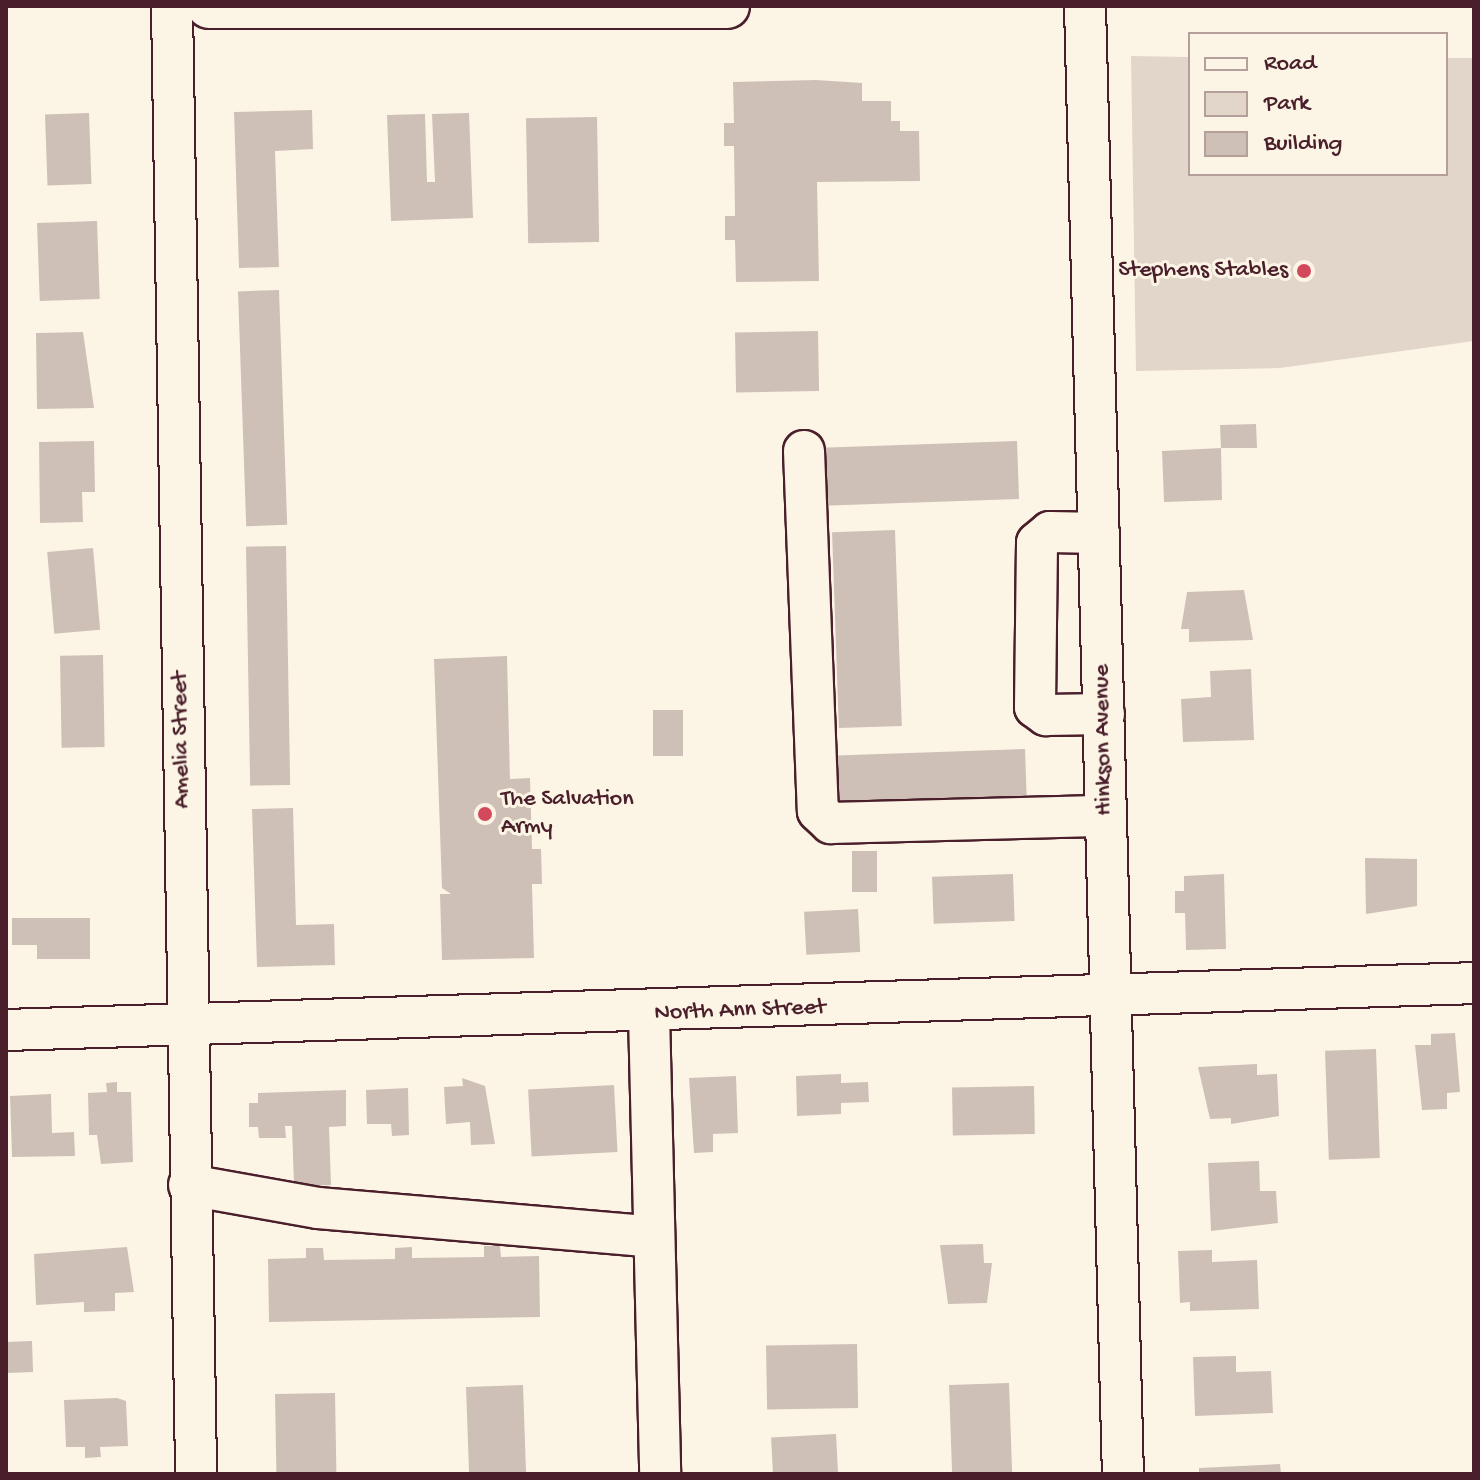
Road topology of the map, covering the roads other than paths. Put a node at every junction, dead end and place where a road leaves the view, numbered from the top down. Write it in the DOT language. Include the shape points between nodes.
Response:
graph roads {
  1 [pos="172,6"];
  2 [pos="209,6"];
  3 [pos="727,6"];
  4 [pos="1085,6"];
  5 [pos="569,7"];
  6 [pos="804,451"];
  7 [pos="1099,533"];
  8 [pos="1104,714"];
  9 [pos="1106,816"];
  10 [pos="1474,983"];
  11 [pos="1111,1000"];
  12 [pos="649,1014"];
  13 [pos="186,1027"];
  14 [pos="6,1030"];
  15 [pos="189,1185"];
  16 [pos="654,1237"];
  17 [pos="196,1474"];
  18 [pos="660,1474"];
  19 [pos="1123,1474"];
  1 -- 13 [label="street, Amelia Street"];
  2 -- 5 [label="main road"];
  3 -- 5 [label="main road"];
  4 -- 7 [label="street, Hinkson Avenue"];
  6 -- 9 [label="street" via="818,811 831,823"];
  7 -- 8 [label="street, Hinkson Avenue"];
  7 -- 8 [label="street" via="1050,532 1037,543 1035,707 1046,715"];
  8 -- 9 [label="street, Hinkson Avenue"];
  9 -- 11 [label="street, Hinkson Avenue"];
  10 -- 11 [label="street, North Ann Street"];
  11 -- 12 [label="street, North Ann Street"];
  11 -- 19 [label="street, Hinkson Avenue"];
  12 -- 13 [label="street, North Ann Street"];
  12 -- 16 [label="street"];
  13 -- 14 [label="street, North Ann Street"];
  13 -- 15 [label="street, Amelia Street"];
  15 -- 16 [label="street" via="318,1208"];
  15 -- 17 [label="street, Amelia Street"];
  16 -- 18 [label="street"];
}
